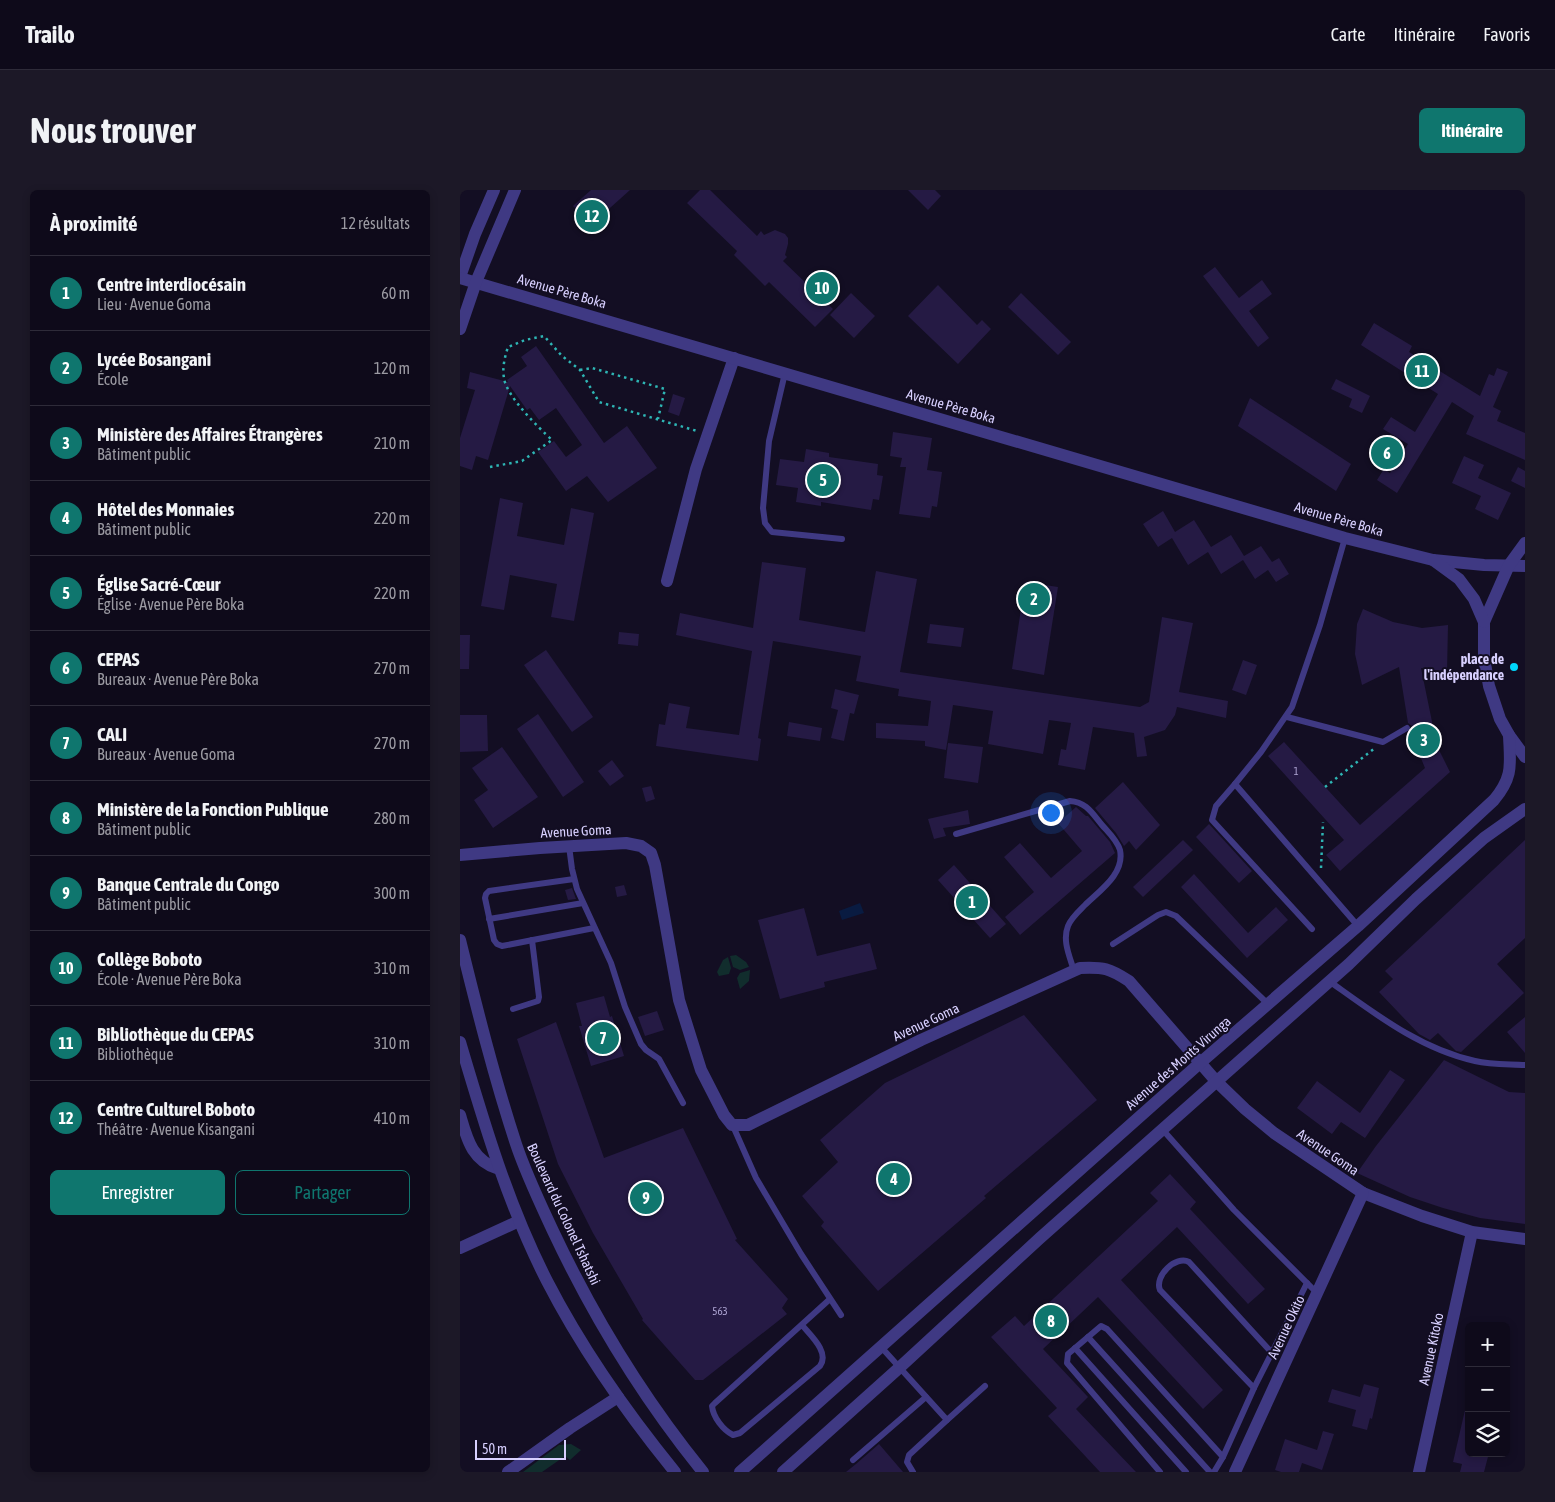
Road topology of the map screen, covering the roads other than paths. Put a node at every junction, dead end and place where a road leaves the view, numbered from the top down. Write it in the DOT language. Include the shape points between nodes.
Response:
graph roads {
  1 [pos="494,190"];
  2 [pos="515,190"];
  3 [pos="460,278"];
  4 [pos="476,282"];
  5 [pos="460,329"];
  6 [pos="734,358"];
  7 [pos="785,373"];
  8 [pos="1345,538"];
  9 [pos="842,539"];
  10 [pos="1525,543"];
  11 [pos="1434,560"];
  12 [pos="1509,565"];
  13 [pos="1525,566"];
  14 [pos="667,581"];
  15 [pos="1484,622"];
  16 [pos="1286,717"];
  17 [pos="1407,728"];
  18 [pos="1509,735"];
  19 [pos="1525,757"];
  20 [pos="1235,784"];
  21 [pos="1525,809"];
  22 [pos="956,834"];
  23 [pos="569,846"];
  24 [pos="460,855"];
  25 [pos="574,879"];
  26 [pos="583,904"];
  27 [pos="489,919"];
  28 [pos="1358,926"];
  29 [pos="594,928"];
  30 [pos="1312,929"];
  31 [pos="460,940"];
  32 [pos="532,940"];
  33 [pos="1113,944"];
  34 [pos="1074,971"];
  35 [pos="1329,981"];
  36 [pos="1268,1004"];
  37 [pos="513,1009"];
  38 [pos="460,1042"];
  39 [pos="1200,1063"];
  40 [pos="1525,1065"];
  41 [pos="1216,1081"];
  42 [pos="684,1103"];
  43 [pos="460,1115"];
  44 [pos="732,1125"];
  45 [pos="1162,1130"];
  46 [pos="499,1169"];
  47 [pos="1363,1193"];
  48 [pos="519,1221"];
  49 [pos="1472,1232"];
  50 [pos="1525,1239"];
  51 [pos="460,1248"];
  52 [pos="1307,1283"];
  53 [pos="1317,1293"];
  54 [pos="830,1299"];
  55 [pos="841,1315"];
  56 [pos="802,1325"];
  57 [pos="1088,1337"];
  58 [pos="882,1348"];
  59 [pos="1075,1348"];
  60 [pos="1272,1353"];
  61 [pos="899,1368"];
  62 [pos="985,1386"];
  63 [pos="1254,1388"];
  64 [pos="618,1397"];
  65 [pos="926,1397"];
  66 [pos="946,1420"];
  67 [pos="1223,1457"];
  68 [pos="854,1460"];
  69 [pos="508,1472"];
  70 [pos="675,1472"];
  71 [pos="703,1472"];
  72 [pos="740,1472"];
  73 [pos="783,1472"];
  74 [pos="913,1472"];
  75 [pos="1160,1472"];
  76 [pos="1186,1472"];
  77 [pos="1210,1472"];
  78 [pos="1214,1472"];
  79 [pos="1235,1472"];
  80 [pos="1420,1472"];
  1 -- 3 [label="street"];
  2 -- 4 [label="street"];
  3 -- 4 [label="street, Avenue Père Boka"];
  4 -- 5 [label="street"];
  4 -- 6 [label="street, Avenue Père Boka"];
  6 -- 7 [label="street, Avenue Père Boka"];
  6 -- 14 [label="street" via="696,469"];
  7 -- 8 [label="street, Avenue Père Boka"];
  7 -- 9 [label="lane" via="769,441 763,508 766,524 772,532"];
  8 -- 11 [label="street, Avenue Père Boka"];
  8 -- 16 [label="lane" via="1320,625"];
  10 -- 12 [label="street"];
  11 -- 12 [label="street, Avenue Père Boka"];
  11 -- 15 [label="street" via="1459,579 1474,599"];
  12 -- 13 [label="street, Avenue Père Boka"];
  12 -- 15 [label="street"];
  15 -- 18 [label="street" via="1484,658 1489,686"];
  16 -- 17 [label="lane" via="1383,742"];
  16 -- 20 [label="lane"];
  18 -- 19 [label="street"];
  18 -- 28 [label="street, Avenue des Monts Virunga" via="1510,764 1504,788"];
  20 -- 28 [label="lane"];
  20 -- 30 [label="lane" via="1216,806 1212,820"];
  21 -- 35 [label="street" via="1484,838"];
  22 -- 34 [label="lane" via="1070,800 1086,805 1120,850 1116,873 1076,914 1068,927 1066,942"];
  23 -- 24 [label="street, Avenue Goma"];
  23 -- 25 [label="lane"];
  23 -- 44 [label="street, Avenue Goma" via="626,843 641,846 651,853 679,1000 702,1070"];
  25 -- 26 [label="lane"];
  25 -- 27 [label="lane" via="489,891 485,898"];
  26 -- 27 [label="lane"];
  26 -- 29 [label="lane"];
  27 -- 32 [label="lane" via="497,944 502,946"];
  28 -- 36 [label="street, Avenue des Monts Virunga"];
  29 -- 32 [label="lane"];
  29 -- 42 [label="lane" via="611,963 641,1044 659,1059"];
  31 -- 71 [label="street, Boulevard du Colonel Tshatshi" via="488,1053 511,1128 543,1210 601,1325 639,1386"];
  32 -- 37 [label="lane" via="540,997"];
  33 -- 36 [label="lane" via="1166,912 1176,916"];
  34 -- 39 [label="street, Avenue Goma" via="1103,967 1129,981"];
  34 -- 44 [label="street, Avenue Goma" via="921,1040 748,1125"];
  35 -- 40 [label="lane" via="1394,1027 1434,1047 1476,1062"];
  35 -- 41 [label="street"];
  36 -- 39 [label="street, Avenue des Monts Virunga"];
  38 -- 46 [label="street"];
  39 -- 41 [label="street, Avenue Goma"];
  39 -- 58 [label="street, Avenue des Monts Virunga"];
  41 -- 45 [label="street"];
  41 -- 47 [label="street, Avenue Goma" via="1274,1133"];
  43 -- 46 [label="street" via="473,1150 481,1161"];
  44 -- 54 [label="lane" via="756,1178"];
  45 -- 52 [label="lane" via="1234,1210"];
  45 -- 61 [label="street"];
  46 -- 48 [label="street"];
  47 -- 49 [label="street, Avenue Goma"];
  47 -- 53 [label="street, Avenue Okito"];
  48 -- 51 [label="street"];
  48 -- 64 [label="street" via="570,1326"];
  49 -- 50 [label="street, Avenue Goma"];
  49 -- 80 [label="street, Avenue Kitoko"];
  52 -- 53 [label="lane"];
  52 -- 60 [label="lane"];
  53 -- 79 [label="street, Avenue Okito"];
  54 -- 55 [label="lane"];
  54 -- 56 [label="lane"];
  56 -- 56 [label="lane" via="712,1406 713,1413 727,1432 733,1435 740,1433 824,1361 823,1353"];
  57 -- 59 [label="lane"];
  57 -- 67 [label="lane" via="1101,1326 1107,1329"];
  57 -- 77 [label="lane"];
  58 -- 61 [label="lane"];
  58 -- 72 [label="street, Avenue des Monts Virunga"];
  59 -- 75 [label="lane" via="1068,1354 1067,1363"];
  59 -- 76 [label="lane"];
  60 -- 63 [label="lane"];
  60 -- 63 [label="lane" via="1189,1262 1180,1260 1160,1277 1160,1290"];
  61 -- 65 [label="lane"];
  61 -- 73 [label="street"];
  62 -- 66 [label="lane"];
  63 -- 67 [label="lane"];
  64 -- 69 [label="street"];
  64 -- 70 [label="street"];
  65 -- 66 [label="lane"];
  65 -- 68 [label="lane"];
  66 -- 74 [label="lane" via="908,1455 907,1462"];
  67 -- 78 [label="lane"];
}
